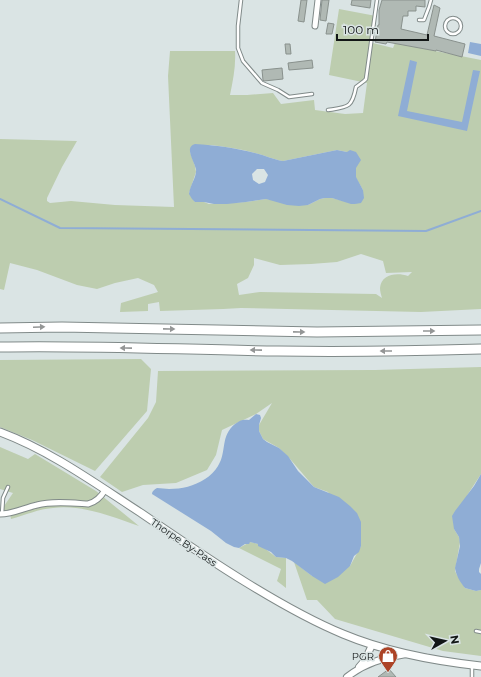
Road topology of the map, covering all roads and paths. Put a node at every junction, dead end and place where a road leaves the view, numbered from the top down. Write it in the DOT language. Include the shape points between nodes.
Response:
graph roads {
  1 [pos="241,0"];
  2 [pos="318,0"];
  3 [pos="377,0"];
  4 [pos="431,0"];
  5 [pos="454,18"];
  6 [pos="419,20"];
  7 [pos="315,26"];
  8 [pos="312,94"];
  9 [pos="328,110"];
  10 [pos="0,328"];
  11 [pos="481,330"];
  12 [pos="0,347"];
  13 [pos="481,349"];
  14 [pos="0,432"];
  15 [pos="8,487"];
  16 [pos="106,490"];
  17 [pos="1,514"];
  18 [pos="476,631"];
  19 [pos="481,632"];
  20 [pos="372,645"];
  21 [pos="407,654"];
  22 [pos="472,665"];
  23 [pos="481,666"];
  24 [pos="357,670"];
  25 [pos="347,677"];
  26 [pos="472,677"];
  1 -- 8 [label="lane" via="238,48 243,61 262,83 289,97"];
  2 -- 7 [label="street"];
  3 -- 9 [label="lane" via="366,79 356,86 351,103 346,108"];
  4 -- 6 [label="lane" via="424,20"];
  5 -- 5 [label="lane" via="459,21 461,27 457,33 451,34 446,31 445,25 447,20"];
  10 -- 11 [label="highway, one-way" via="318,332"];
  13 -- 12 [label="highway, one-way" via="279,351"];
  14 -- 16 [label="main road, Thorpe By-Pass" via="35,447"];
  15 -- 17 [label="lane" via="3,498"];
  16 -- 17 [label="street" via="96,501 88,504 37,504"];
  16 -- 20 [label="main road, Thorpe By-Pass" via="227,571 288,608 330,629"];
  18 -- 19 [label="lane"];
  20 -- 21 [label="main road, Thorpe By-Pass"];
  20 -- 24 [label="street"];
  21 -- 22 [label="main road, Thorpe By-Pass"];
  21 -- 24 [label="street" via="389,657"];
  22 -- 23 [label="main road, Thorpe By-Pass"];
  22 -- 26 [label="lane"];
  24 -- 25 [label="street"];
}
